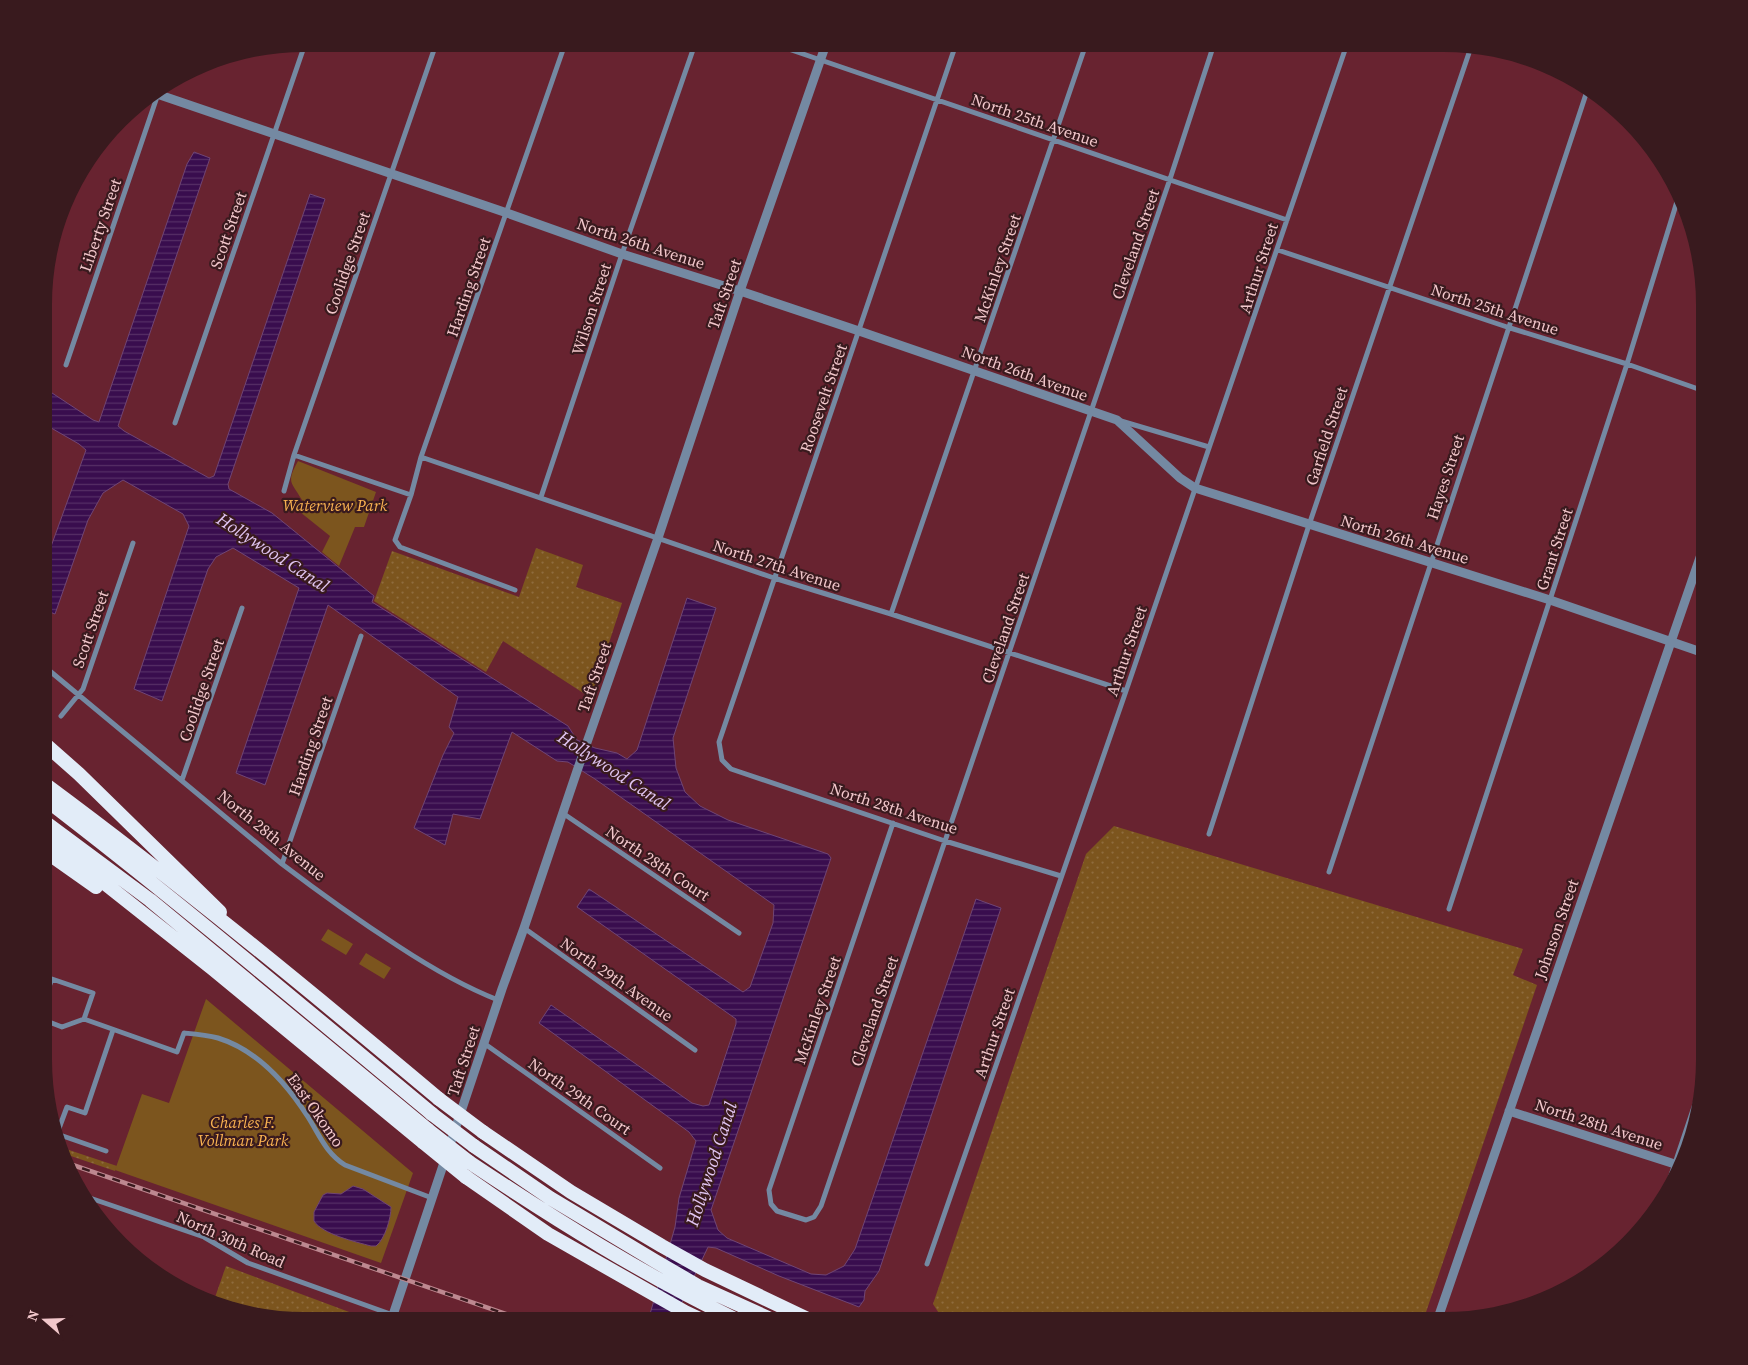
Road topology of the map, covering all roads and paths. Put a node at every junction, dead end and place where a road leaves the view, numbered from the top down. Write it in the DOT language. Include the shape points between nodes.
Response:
graph roads {
  1 [pos="302,52"];
  2 [pos="433,52"];
  3 [pos="562,52"];
  4 [pos="692,52"];
  5 [pos="797,52"];
  6 [pos="823,52"];
  7 [pos="953,52"];
  8 [pos="1083,52"];
  9 [pos="1211,52"];
  10 [pos="1344,52"];
  11 [pos="1469,54"];
  12 [pos="820,60"];
  13 [pos="163,96"];
  14 [pos="1585,96"];
  15 [pos="938,99"];
  16 [pos="154,103"];
  17 [pos="274,134"];
  18 [pos="1053,140"];
  19 [pos="391,174"];
  20 [pos="1170,180"];
  21 [pos="1675,207"];
  22 [pos="507,213"];
  23 [pos="1287,220"];
  24 [pos="1278,250"];
  25 [pos="622,254"];
  26 [pos="1388,287"];
  27 [pos="740,291"];
  28 [pos="1508,327"];
  29 [pos="859,331"];
  30 [pos="1627,364"];
  31 [pos="66,365"];
  32 [pos="975,370"];
  33 [pos="1696,388"];
  34 [pos="1091,412"];
  35 [pos="1117,420"];
  36 [pos="175,424"];
  37 [pos="1209,447"];
  38 [pos="294,455"];
  39 [pos="421,457"];
  40 [pos="1195,488"];
  41 [pos="284,491"];
  42 [pos="411,495"];
  43 [pos="541,497"];
  44 [pos="1309,525"];
  45 [pos="658,538"];
  46 [pos="133,543"];
  47 [pos="1431,562"];
  48 [pos="1696,569"];
  49 [pos="774,578"];
  50 [pos="515,590"];
  51 [pos="1550,600"];
  52 [pos="242,608"];
  53 [pos="891,614"];
  54 [pos="361,636"];
  55 [pos="1671,642"];
  56 [pos="1696,650"];
  57 [pos="1009,653"];
  58 [pos="52,673"];
  59 [pos="1126,691"];
  60 [pos="79,695"];
  61 [pos="61,716"];
  62 [pos="52,750"];
  63 [pos="722,760"];
  64 [pos="182,780"];
  65 [pos="52,789"];
  66 [pos="52,804"];
  67 [pos="564,814"];
  68 [pos="893,823"];
  69 [pos="52,827"];
  70 [pos="1209,834"];
  71 [pos="945,841"];
  72 [pos="52,842"];
  73 [pos="52,856"];
  74 [pos="282,864"];
  75 [pos="1329,872"];
  76 [pos="1061,876"];
  77 [pos="1449,909"];
  78 [pos="524,928"];
  79 [pos="739,933"];
  80 [pos="239,936"];
  81 [pos="213,969"];
  82 [pos="52,979"];
  83 [pos="498,1000"];
  84 [pos="84,1020"];
  85 [pos="52,1023"];
  86 [pos="114,1030"];
  87 [pos="485,1044"];
  88 [pos="695,1050"];
  89 [pos="1509,1111"];
  90 [pos="61,1124"];
  91 [pos="64,1136"];
  92 [pos="425,1136"];
  93 [pos="106,1151"];
  94 [pos="1673,1164"];
  95 [pos="660,1168"];
  96 [pos="432,1198"];
  97 [pos="94,1199"];
  98 [pos="814,1218"];
  99 [pos="927,1264"];
  100 [pos="376,1312"];
  101 [pos="394,1312"];
  102 [pos="685,1312"];
  103 [pos="721,1312"];
  104 [pos="754,1312"];
  105 [pos="793,1312"];
  106 [pos="1440,1312"];
  1 -- 17 [label="street, Scott Street"];
  2 -- 19 [label="street, Coolidge Street"];
  3 -- 22 [label="street, Harding Street"];
  4 -- 25 [label="street, Wilson Street"];
  5 -- 12 [label="street, North 25th Avenue"];
  6 -- 12 [label="street, Taft Street"];
  7 -- 15 [label="street, Roosevelt Street"];
  8 -- 18 [label="street, McKinley Street"];
  9 -- 20 [label="street, Cleveland Street"];
  10 -- 23 [label="street, Arthur Street"];
  11 -- 26 [label="street, Garfield Street"];
  12 -- 15 [label="street, North 25th Avenue"];
  12 -- 27 [label="street, Taft Street"];
  13 -- 17 [label="street, North 26th Avenue"];
  14 -- 28 [label="street, Hayes Street"];
  15 -- 18 [label="street, North 25th Avenue"];
  15 -- 29 [label="street, Roosevelt Street"];
  16 -- 31 [label="street, Liberty Street"];
  17 -- 19 [label="street, North 26th Avenue"];
  17 -- 36 [label="street, Scott Street"];
  18 -- 20 [label="street, North 25th Avenue"];
  18 -- 32 [label="street, McKinley Street"];
  19 -- 22 [label="street, North 26th Avenue"];
  19 -- 38 [label="street, Coolidge Street"];
  20 -- 23 [label="street, North 25th Avenue"];
  20 -- 34 [label="street, Cleveland Street"];
  21 -- 30 [label="street, Grant Street"];
  22 -- 25 [label="street, North 26th Avenue"];
  22 -- 39 [label="street, Harding Street"];
  23 -- 24 [label="street, Arthur Street"];
  24 -- 26 [label="street, North 25th Avenue"];
  24 -- 37 [label="street, Arthur Street"];
  25 -- 27 [label="street, North 26th Avenue"];
  25 -- 43 [label="street, Wilson Street"];
  26 -- 28 [label="street, North 25th Avenue"];
  26 -- 44 [label="street, Garfield Street"];
  27 -- 29 [label="street, North 26th Avenue"];
  27 -- 45 [label="street, Taft Street"];
  28 -- 30 [label="street, North 25th Avenue"];
  28 -- 47 [label="street, Hayes Street"];
  29 -- 32 [label="street, North 26th Avenue"];
  29 -- 49 [label="street, Roosevelt Street"];
  30 -- 33 [label="street, North 25th Avenue"];
  30 -- 51 [label="street, Grant Street"];
  32 -- 34 [label="street, North 26th Avenue"];
  32 -- 53 [label="street, McKinley Street"];
  34 -- 35 [label="street, North 26th Avenue"];
  34 -- 57 [label="street, Cleveland Street"];
  35 -- 37 [label="street, North 26th Avenue"];
  35 -- 40 [label="street, North 26th Avenue"];
  37 -- 40 [label="street, Arthur Street"];
  38 -- 41 [label="street, Coolidge Street"];
  38 -- 42 [label="street"];
  39 -- 42 [label="street, Harding Street"];
  39 -- 43 [label="street, North 27th Avenue"];
  40 -- 44 [label="street, North 26th Avenue"];
  40 -- 59 [label="street, Arthur Street"];
  42 -- 50 [label="street, Harding Street" via="395,540 400,547"];
  43 -- 45 [label="street, North 27th Avenue"];
  44 -- 47 [label="street, North 26th Avenue"];
  44 -- 70 [label="street, Garfield Street"];
  45 -- 49 [label="street, North 27th Avenue"];
  45 -- 67 [label="street, Taft Street"];
  46 -- 60 [label="street, Scott Street"];
  47 -- 51 [label="street, North 26th Avenue"];
  47 -- 75 [label="street, Hayes Street"];
  48 -- 55 [label="street, Johnson Street"];
  49 -- 53 [label="street, North 27th Avenue"];
  49 -- 63 [label="street, Roosevelt Street" via="719,742"];
  51 -- 55 [label="street, North 26th Avenue"];
  51 -- 77 [label="street, Grant Street"];
  52 -- 64 [label="street, Coolidge Street"];
  53 -- 57 [label="street, North 27th Avenue"];
  54 -- 74 [label="street, Harding Street"];
  55 -- 56 [label="street, North 26th Avenue"];
  55 -- 89 [label="street, Johnson Street"];
  57 -- 59 [label="street, North 27th Avenue"];
  57 -- 71 [label="street, Cleveland Street"];
  58 -- 60 [label="street, North 28th Avenue"];
  59 -- 76 [label="street, Arthur Street"];
  60 -- 61 [label="street, Scott Street"];
  60 -- 64 [label="street, North 28th Avenue"];
  62 -- 80 [label="highway" via="213,904"];
  63 -- 68 [label="street, North 28th Avenue" via="731,769"];
  64 -- 74 [label="street, North 28th Avenue"];
  65 -- 80 [label="highway"];
  66 -- 104 [label="highway, bridge" via="474,1146 550,1198 655,1261 698,1286"];
  67 -- 78 [label="street, Taft Street"];
  67 -- 79 [label="street, North 28th Court"];
  68 -- 71 [label="street, North 28th Avenue"];
  68 -- 98 [label="street, McKinley Street" via="769,1190 771,1204 777,1211 806,1220"];
  69 -- 92 [label="highway" via="158,906"];
  71 -- 76 [label="street, North 28th Avenue"];
  71 -- 98 [label="street, Cleveland Street"];
  72 -- 81 [label="highway"];
  73 -- 81 [label="highway"];
  74 -- 83 [label="street, North 28th Avenue" via="358,920 419,959 462,985"];
  76 -- 99 [label="street, Arthur Street"];
  78 -- 83 [label="street, Taft Street"];
  78 -- 88 [label="street, North 29th Avenue"];
  80 -- 105 [label="highway, bridge" via="439,1099 571,1192 705,1270"];
  81 -- 92 [label="highway"];
  82 -- 84 [label="street" via="93,993"];
  83 -- 87 [label="street, Taft Street"];
  84 -- 85 [label="street" via="62,1027"];
  84 -- 86 [label="street"];
  86 -- 90 [label="street" via="85,1113 67,1107"];
  86 -- 96 [label="street, East Okomo" via="177,1052 184,1033 223,1040 239,1047 287,1087 323,1145 337,1160"];
  87 -- 95 [label="street, North 29th Court"];
  87 -- 96 [label="street, Taft Street"];
  89 -- 94 [label="street, North 28th Avenue"];
  89 -- 106 [label="street, Johnson Street"];
  91 -- 93 [label="street"];
  92 -- 102 [label="highway, bridge" via="466,1177 548,1234"];
  92 -- 103 [label="highway, bridge" via="566,1226"];
  96 -- 101 [label="street, Taft Street"];
  97 -- 100 [label="street, North 30th Road" via="204,1237 248,1263"];
}
